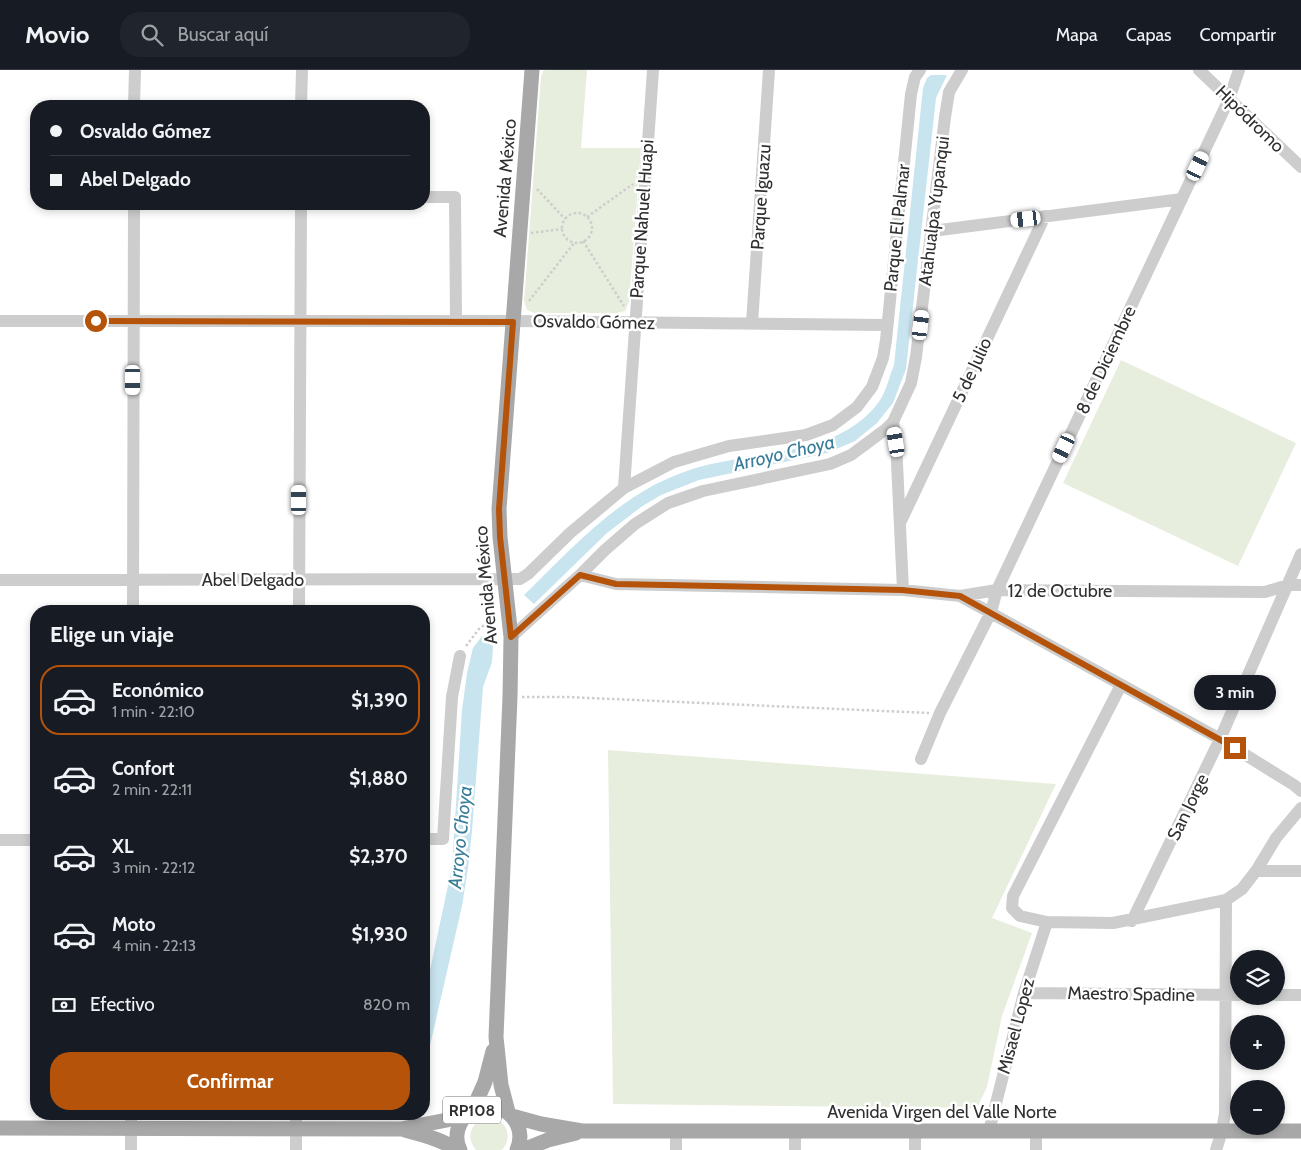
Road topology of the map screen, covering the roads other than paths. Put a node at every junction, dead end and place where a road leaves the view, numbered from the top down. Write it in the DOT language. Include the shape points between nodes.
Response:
graph roads {
  1 [pos="134,70"];
  2 [pos="302,70"];
  3 [pos="532,70"];
  4 [pos="653,70"];
  5 [pos="769,70"];
  6 [pos="920,70"];
  7 [pos="962,70"];
  8 [pos="1199,70"];
  9 [pos="1239,70"];
  10 [pos="1229,99"];
  11 [pos="134,100"];
  12 [pos="301,100"];
  13 [pos="1301,167"];
  14 [pos="430,197"];
  15 [pos="1182,199"];
  16 [pos="134,210"];
  17 [pos="301,210"];
  18 [pos="1045,216"];
  19 [pos="932,231"];
  20 [pos="0,320"];
  21 [pos="134,321"];
  22 [pos="300,321"];
  23 [pos="456,321"];
  24 [pos="513,322"];
  25 [pos="635,323"];
  26 [pos="752,323"];
  27 [pos="888,325"];
  28 [pos="892,422"];
  29 [pos="624,488"];
  30 [pos="900,523"];
  31 [pos="1301,554"];
  32 [pos="580,575"];
  33 [pos="0,580"];
  34 [pos="133,580"];
  35 [pos="299,580"];
  36 [pos="505,580"];
  37 [pos="1288,585"];
  38 [pos="1301,585"];
  39 [pos="902,590"];
  40 [pos="997,590"];
  41 [pos="960,596"];
  42 [pos="132,605"];
  43 [pos="299,605"];
  44 [pos="991,612"];
  45 [pos="511,637"];
  46 [pos="460,656"];
  47 [pos="1121,685"];
  48 [pos="1220,740"];
  49 [pos="921,759"];
  50 [pos="1301,791"];
  51 [pos="1301,808"];
  52 [pos="430,839"];
  53 [pos="0,840"];
  54 [pos="30,840"];
  55 [pos="1256,871"];
  56 [pos="1301,871"];
  57 [pos="1226,900"];
  58 [pos="1132,921"];
  59 [pos="1047,922"];
  60 [pos="1024,993"];
  61 [pos="1225,995"];
  62 [pos="1230,995"];
  63 [pos="1285,995"];
  64 [pos="1301,995"];
  65 [pos="496,1037"];
  66 [pos="471,1111"];
  67 [pos="510,1114"];
  68 [pos="131,1121"];
  69 [pos="296,1121"];
  70 [pos="0,1128"];
  71 [pos="401,1129"];
  72 [pos="582,1131"];
  73 [pos="676,1131"];
  74 [pos="795,1131"];
  75 [pos="915,1131"];
  76 [pos="989,1131"];
  77 [pos="1036,1131"];
  78 [pos="1222,1131"];
  79 [pos="1301,1131"];
  80 [pos="131,1150"];
  81 [pos="296,1150"];
  82 [pos="458,1150"];
  83 [pos="517,1150"];
  84 [pos="523,1150"];
  85 [pos="676,1150"];
  86 [pos="795,1150"];
  87 [pos="915,1150"];
  88 [pos="1036,1150"];
  89 [pos="1216,1150"];
  1 -- 11 [label="street"];
  2 -- 12 [label="street"];
  3 -- 24 [label="main road, Avenida México"];
  4 -- 25 [label="street, Parque Nahuel Huapi"];
  5 -- 26 [label="street, Parque Iguazu"];
  6 -- 27 [label="street, Parque El Palmar" via="910,94"];
  7 -- 19 [label="street, Atahualpa Yupanqui" via="949,92"];
  8 -- 10 [label="street, Hipódromo"];
  9 -- 10 [label="street, 8 de Diciembre"];
  10 -- 13 [label="street, Hipódromo"];
  10 -- 15 [label="street, 8 de Diciembre"];
  14 -- 23 [label="street" via="454,196"];
  15 -- 18 [label="street"];
  15 -- 40 [label="street, 8 de Diciembre"];
  16 -- 21 [label="street"];
  17 -- 22 [label="street"];
  18 -- 19 [label="street"];
  18 -- 30 [label="street, 5 de Julio"];
  19 -- 28 [label="street, Atahualpa Yupanqui" via="911,383"];
  20 -- 21 [label="street, Osvaldo Gómez"];
  21 -- 22 [label="street, Osvaldo Gómez"];
  21 -- 34 [label="street"];
  22 -- 23 [label="street, Osvaldo Gómez"];
  22 -- 35 [label="street"];
  23 -- 24 [label="street, Osvaldo Gómez"];
  24 -- 25 [label="street, Osvaldo Gómez"];
  24 -- 36 [label="main road, Avenida México" via="499,509"];
  25 -- 26 [label="street, Osvaldo Gómez"];
  25 -- 29 [label="street, Parque Nahuel Huapi"];
  26 -- 27 [label="street, Osvaldo Gómez"];
  27 -- 29 [label="street, Parque El Palmar" via="883,358 872,387 857,407 833,425 806,435 729,446 674,462"];
  28 -- 30 [label="street"];
  28 -- 32 [label="street" via="851,455 830,464 703,491 668,503 635,524"];
  29 -- 36 [label="street, Abel Delgado" via="570,533 528,574 520,579"];
  30 -- 39 [label="street"];
  31 -- 37 [label="street, San Jorge"];
  32 -- 39 [label="street, 12 de Octubre" via="616,584"];
  32 -- 45 [label="street"];
  33 -- 34 [label="street, Abel Delgado"];
  34 -- 35 [label="street, Abel Delgado"];
  34 -- 42 [label="street"];
  35 -- 36 [label="street, Abel Delgado"];
  35 -- 43 [label="street"];
  36 -- 45 [label="main road, Avenida México"];
  37 -- 38 [label="street, 12 de Octubre"];
  37 -- 40 [label="street, 12 de Octubre" via="1265,592"];
  37 -- 48 [label="street, San Jorge"];
  39 -- 41 [label="street, 12 de Octubre"];
  40 -- 41 [label="street, 12 de Octubre"];
  40 -- 44 [label="street, 8 de Diciembre"];
  41 -- 44 [label="street"];
  44 -- 47 [label="street"];
  44 -- 49 [label="street, 8 de Diciembre"];
  45 -- 65 [label="main road, Avenida México"];
  46 -- 52 [label="street" via="452,697 443,839"];
  47 -- 48 [label="street"];
  47 -- 59 [label="street" via="1013,896 1012,908 1020,916"];
  48 -- 50 [label="street"];
  48 -- 58 [label="street, San Jorge"];
  51 -- 55 [label="street" via="1276,838"];
  53 -- 54 [label="street"];
  55 -- 56 [label="street"];
  55 -- 57 [label="street" via="1242,889"];
  57 -- 58 [label="street"];
  57 -- 61 [label="street"];
  58 -- 59 [label="street"];
  59 -- 60 [label="street, Misael Lopez"];
  60 -- 61 [label="street, Maestro Spadine"];
  60 -- 76 [label="street, Misael Lopez"];
  61 -- 62 [label="street, Maestro Spadine"];
  61 -- 78 [label="street" via="1225,1113"];
  63 -- 64 [label="street"];
  65 -- 66 [label="main road, Avenida México" via="484,1082"];
  65 -- 67 [label="main road, Avenida México" via="501,1084"];
  66 -- 67 [label="main road, RP108" via="491,1105"];
  66 -- 71 [label="main road, RP108" via="447,1120"];
  66 -- 82 [label="main road, RP108" via="458,1128"];
  67 -- 72 [label="main road, Avenida Virgen del Valle Norte / RP108" via="536,1123"];
  67 -- 83 [label="main road, RP108" via="520,1135"];
  68 -- 69 [label="main road, RP108"];
  68 -- 70 [label="main road, RP108"];
  68 -- 80 [label="street"];
  69 -- 71 [label="main road, RP108"];
  69 -- 81 [label="street"];
  71 -- 82 [label="main road, RP108" via="430,1137"];
  72 -- 73 [label="main road, Avenida Virgen del Valle Norte / RP108"];
  72 -- 84 [label="main road, Avenida Virgen del Valle Norte / RP108"];
  73 -- 74 [label="main road, Avenida Virgen del Valle Norte / RP108"];
  73 -- 85 [label="street"];
  74 -- 75 [label="main road, Avenida Virgen del Valle Norte / RP108"];
  74 -- 86 [label="street"];
  75 -- 76 [label="main road, Avenida Virgen del Valle Norte / RP108"];
  75 -- 87 [label="street"];
  76 -- 77 [label="main road, Avenida Virgen del Valle Norte / RP108"];
  77 -- 78 [label="main road, Avenida Virgen del Valle Norte / RP108"];
  77 -- 88 [label="street"];
  78 -- 79 [label="main road, Avenida Virgen del Valle Norte / RP108"];
  78 -- 89 [label="street"];
}
